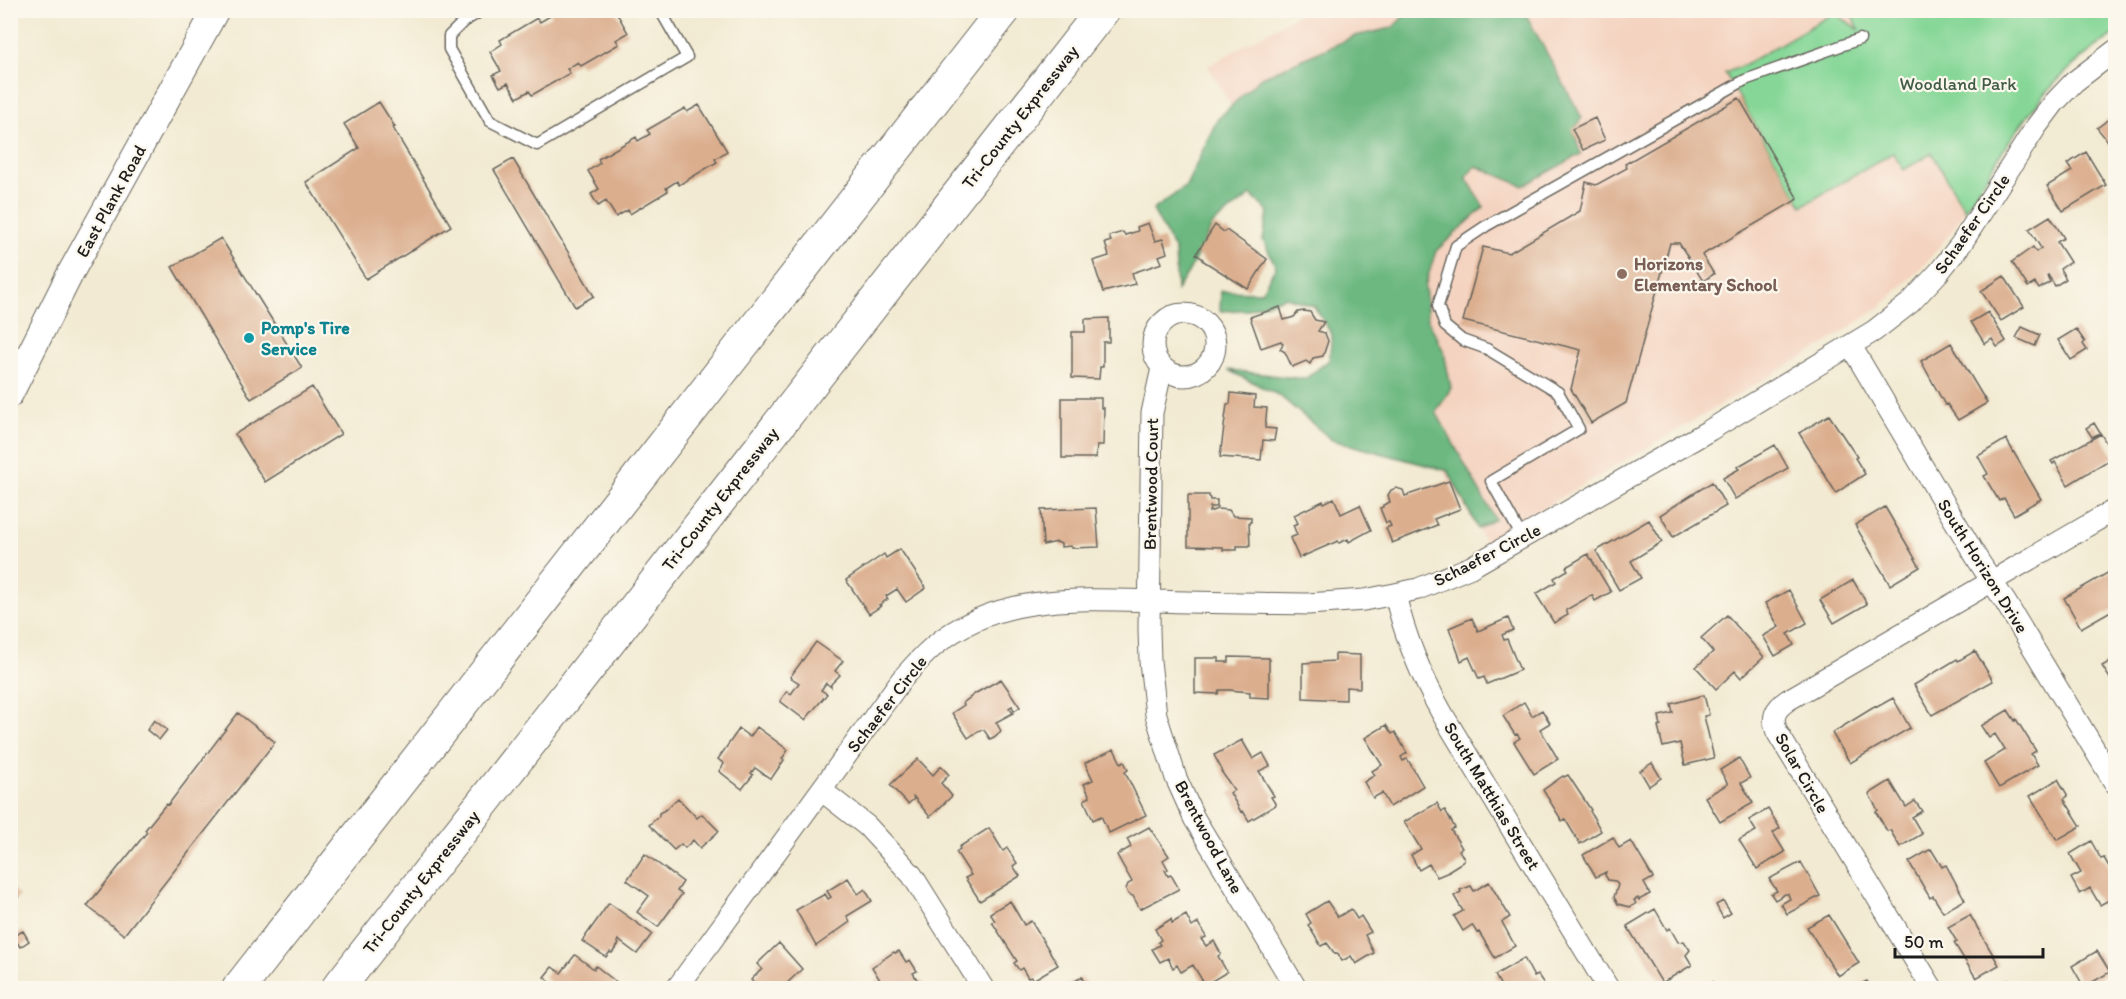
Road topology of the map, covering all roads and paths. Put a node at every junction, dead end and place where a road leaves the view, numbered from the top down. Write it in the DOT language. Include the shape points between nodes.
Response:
graph roads {
  1 [pos="216,10"];
  2 [pos="483,10"];
  3 [pos="660,10"];
  4 [pos="1004,10"];
  5 [pos="1103,10"];
  6 [pos="1860,39"];
  7 [pos="2115,50"];
  8 [pos="1851,346"];
  9 [pos="1162,368"];
  10 [pos="10,394"];
  11 [pos="2115,509"];
  12 [pos="1523,539"];
  13 [pos="1993,582"];
  14 [pos="1395,594"];
  15 [pos="1150,601"];
  16 [pos="2115,785"];
  17 [pos="821,790"];
  18 [pos="239,988"];
  19 [pos="338,988"];
  20 [pos="676,988"];
  21 [pos="983,988"];
  22 [pos="1296,988"];
  23 [pos="1608,988"];
  24 [pos="1932,988"];
  1 -- 10 [label="street, East Plank Road" via="72,272"];
  2 -- 3 [label="lane" via="448,36 449,49 490,122 537,145 687,57"];
  4 -- 18 [label="highway"];
  5 -- 19 [label="highway, Tri-County Expressway"];
  6 -- 12 [label="lane" via="1745,80 1486,225 1456,246 1438,306 1445,326 1462,340 1488,349 1558,392 1579,429 1491,481"];
  7 -- 8 [label="street, Schaefer Circle" via="2054,103 1961,244 1926,287 1891,319"];
  8 -- 12 [label="street, Schaefer Circle"];
  8 -- 13 [label="street, South Horizon Drive"];
  9 -- 15 [label="street, Brentwood Court" via="1152,413"];
  11 -- 13 [label="street"];
  12 -- 14 [label="street, Schaefer Circle" via="1454,574"];
  13 -- 16 [label="street, South Horizon Drive"];
  13 -- 24 [label="street, Solar Circle" via="1788,699 1774,715 1777,732"];
  14 -- 15 [label="street, Schaefer Circle" via="1308,604"];
  14 -- 23 [label="street, South Matthias Street" via="1410,647 1427,687"];
  15 -- 17 [label="street, Schaefer Circle" via="1097,599 1019,605 953,632 902,679"];
  15 -- 22 [label="street, Brentwood Lane" via="1150,661 1156,715 1176,778 1194,818"];
  17 -- 20 [label="street, Schaefer Circle"];
  17 -- 21 [label="street" via="867,826 912,875"];
}
